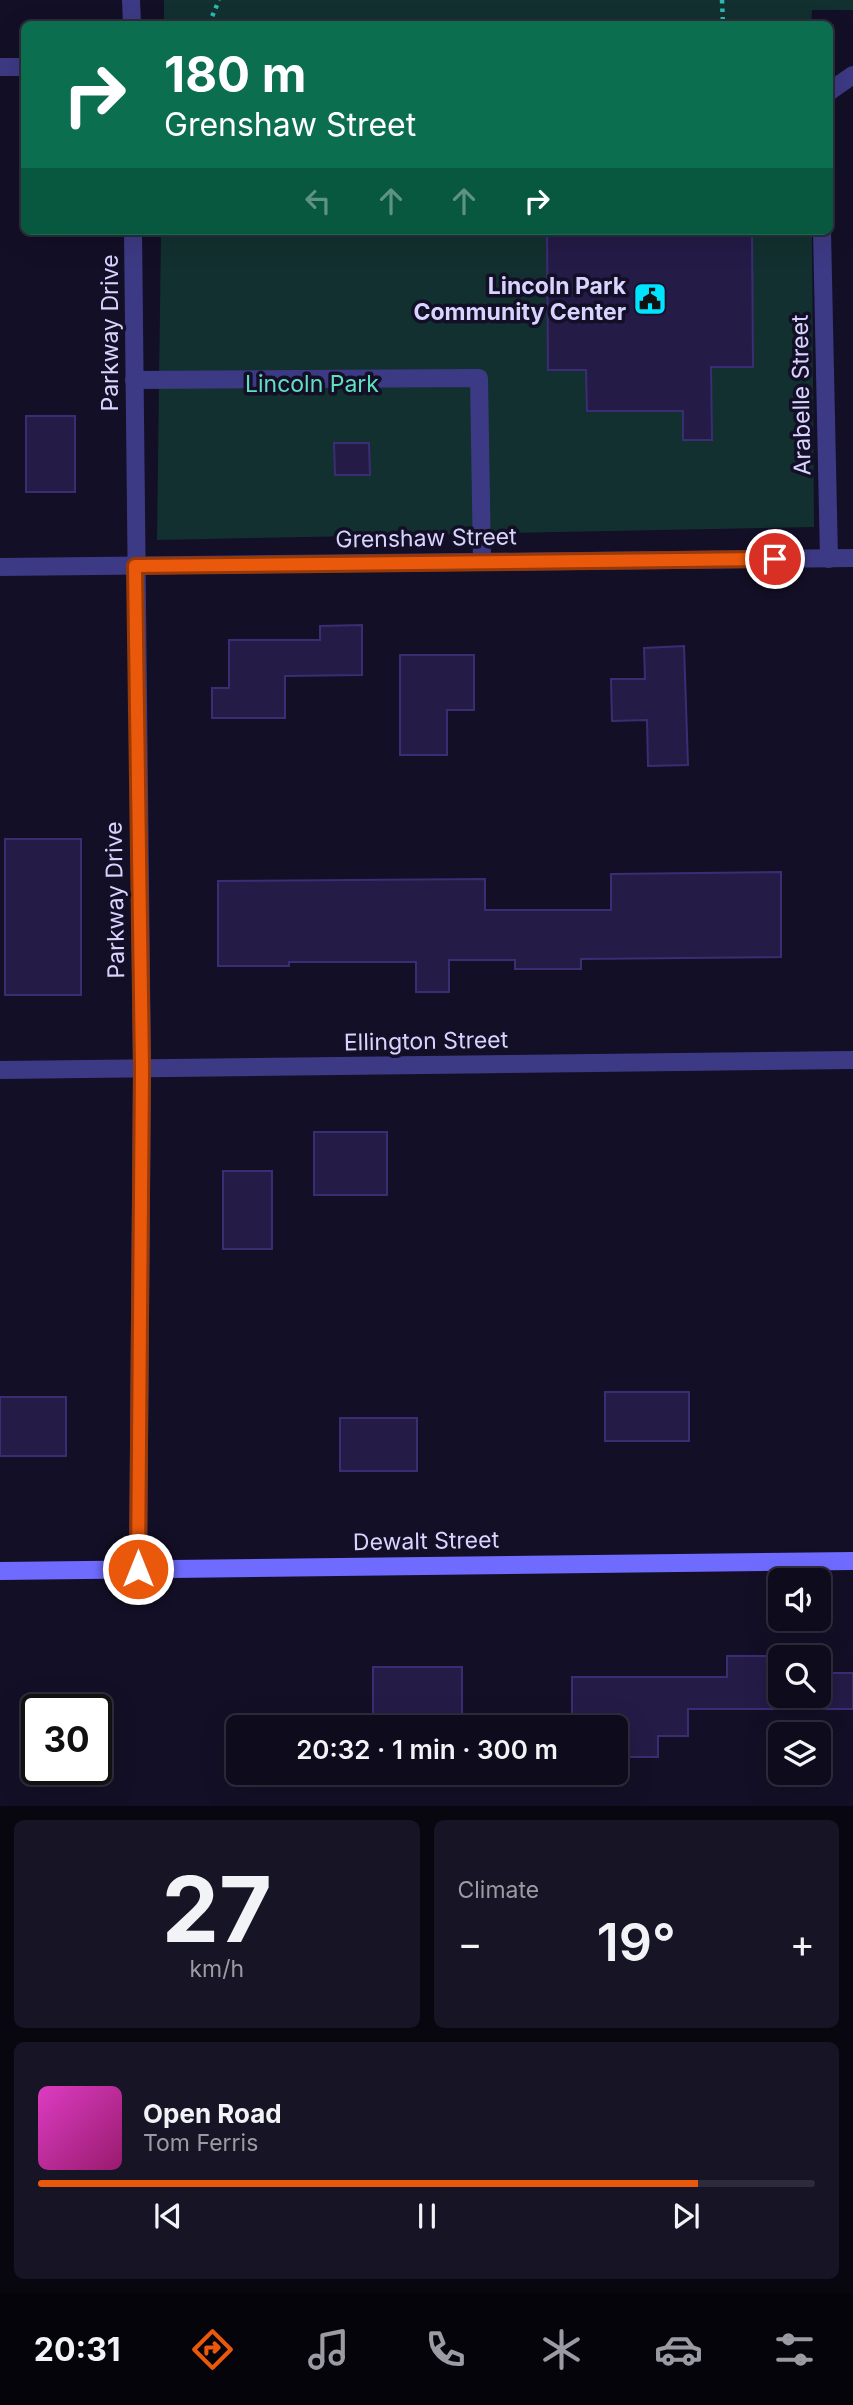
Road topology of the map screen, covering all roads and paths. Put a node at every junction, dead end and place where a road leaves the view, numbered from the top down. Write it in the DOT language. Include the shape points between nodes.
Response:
graph roads {
  1 [pos="131,0"];
  2 [pos="219,0"];
  3 [pos="722,0"];
  4 [pos="131,21"];
  5 [pos="210,21"];
  6 [pos="723,21"];
  7 [pos="0,67"];
  8 [pos="21,67"];
  9 [pos="853,75"];
  10 [pos="833,89"];
  11 [pos="133,235"];
  12 [pos="822,235"];
  13 [pos="134,380"];
  14 [pos="853,558"];
  15 [pos="829,559"];
  16 [pos="482,562"];
  17 [pos="135,566"];
  18 [pos="0,567"];
  19 [pos="853,1060"];
  20 [pos="142,1069"];
  21 [pos="0,1070"];
  22 [pos="853,1561"];
  23 [pos="138,1569"];
  24 [pos="0,1571"];
  1 -- 4 [label="street"];
  2 -- 5 [label="path"];
  3 -- 6 [label="path"];
  7 -- 8 [label="street"];
  9 -- 10 [label="street"];
  11 -- 13 [label="street, Parkway Drive"];
  12 -- 15 [label="street, Arabelle Street"];
  13 -- 16 [label="street" via="480,378"];
  13 -- 17 [label="street, Parkway Drive"];
  14 -- 15 [label="street, Grenshaw Street"];
  15 -- 16 [label="street, Grenshaw Street"];
  16 -- 17 [label="street, Grenshaw Street"];
  17 -- 18 [label="street, Grenshaw Street"];
  17 -- 20 [label="street, Parkway Drive"];
  19 -- 20 [label="street, Ellington Street"];
  20 -- 21 [label="street, Ellington Street"];
  20 -- 23 [label="street, Parkway Drive"];
  22 -- 23 [label="street, Dewalt Street"];
  23 -- 24 [label="street, Dewalt Street"];
}
